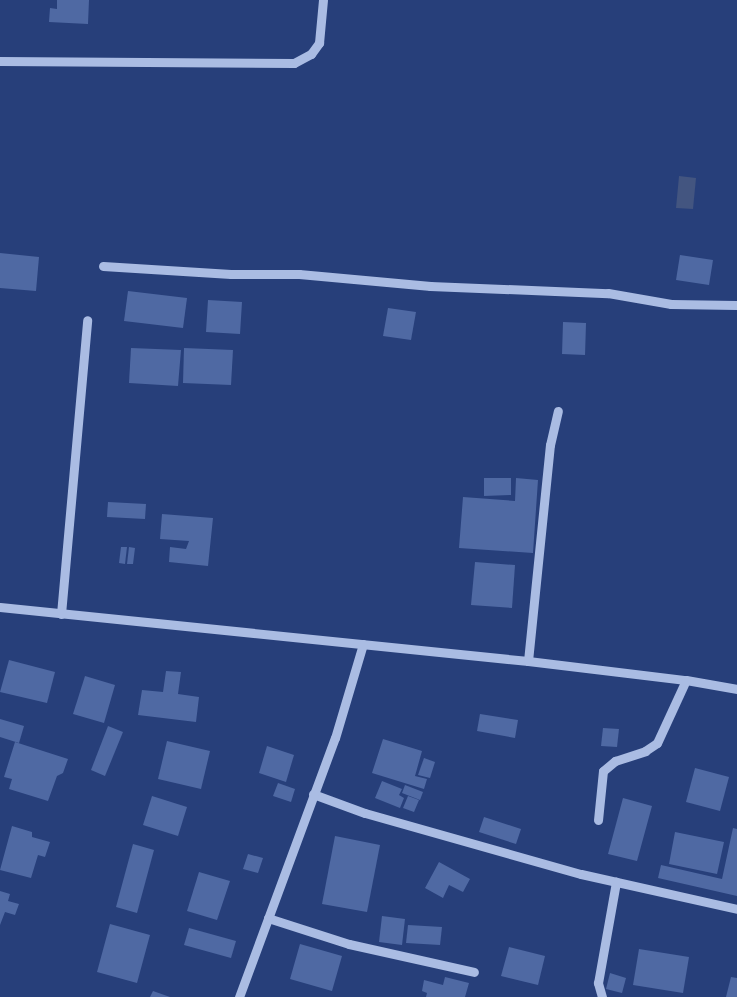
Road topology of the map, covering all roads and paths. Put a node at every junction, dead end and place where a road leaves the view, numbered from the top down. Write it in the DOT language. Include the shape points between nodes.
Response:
graph roads {
  1 [pos="323,0"];
  2 [pos="0,61"];
  3 [pos="103,266"];
  4 [pos="737,305"];
  5 [pos="87,320"];
  6 [pos="558,411"];
  7 [pos="0,607"];
  8 [pos="61,614"];
  9 [pos="363,644"];
  10 [pos="528,661"];
  11 [pos="686,680"];
  12 [pos="737,689"];
  13 [pos="313,794"];
  14 [pos="598,820"];
  15 [pos="616,882"];
  16 [pos="737,909"];
  17 [pos="268,918"];
  18 [pos="474,972"];
  19 [pos="239,997"];
  20 [pos="602,997"];
  1 -- 2 [label="street" via="319,43 306,58 294,63"];
  3 -- 4 [label="street" via="230,274 298,274 430,286 608,293 671,304"];
  5 -- 8 [label="street"];
  6 -- 10 [label="street" via="550,445"];
  7 -- 8 [label="street"];
  8 -- 9 [label="street"];
  9 -- 10 [label="street"];
  9 -- 13 [label="street" via="351,692"];
  10 -- 11 [label="street"];
  11 -- 12 [label="street"];
  11 -- 14 [label="street" via="657,743 646,751 615,761 603,771"];
  13 -- 15 [label="street" via="364,813"];
  13 -- 17 [label="street"];
  15 -- 16 [label="street"];
  15 -- 20 [label="street" via="598,983"];
  17 -- 18 [label="street" via="349,944"];
  17 -- 19 [label="street"];
}
